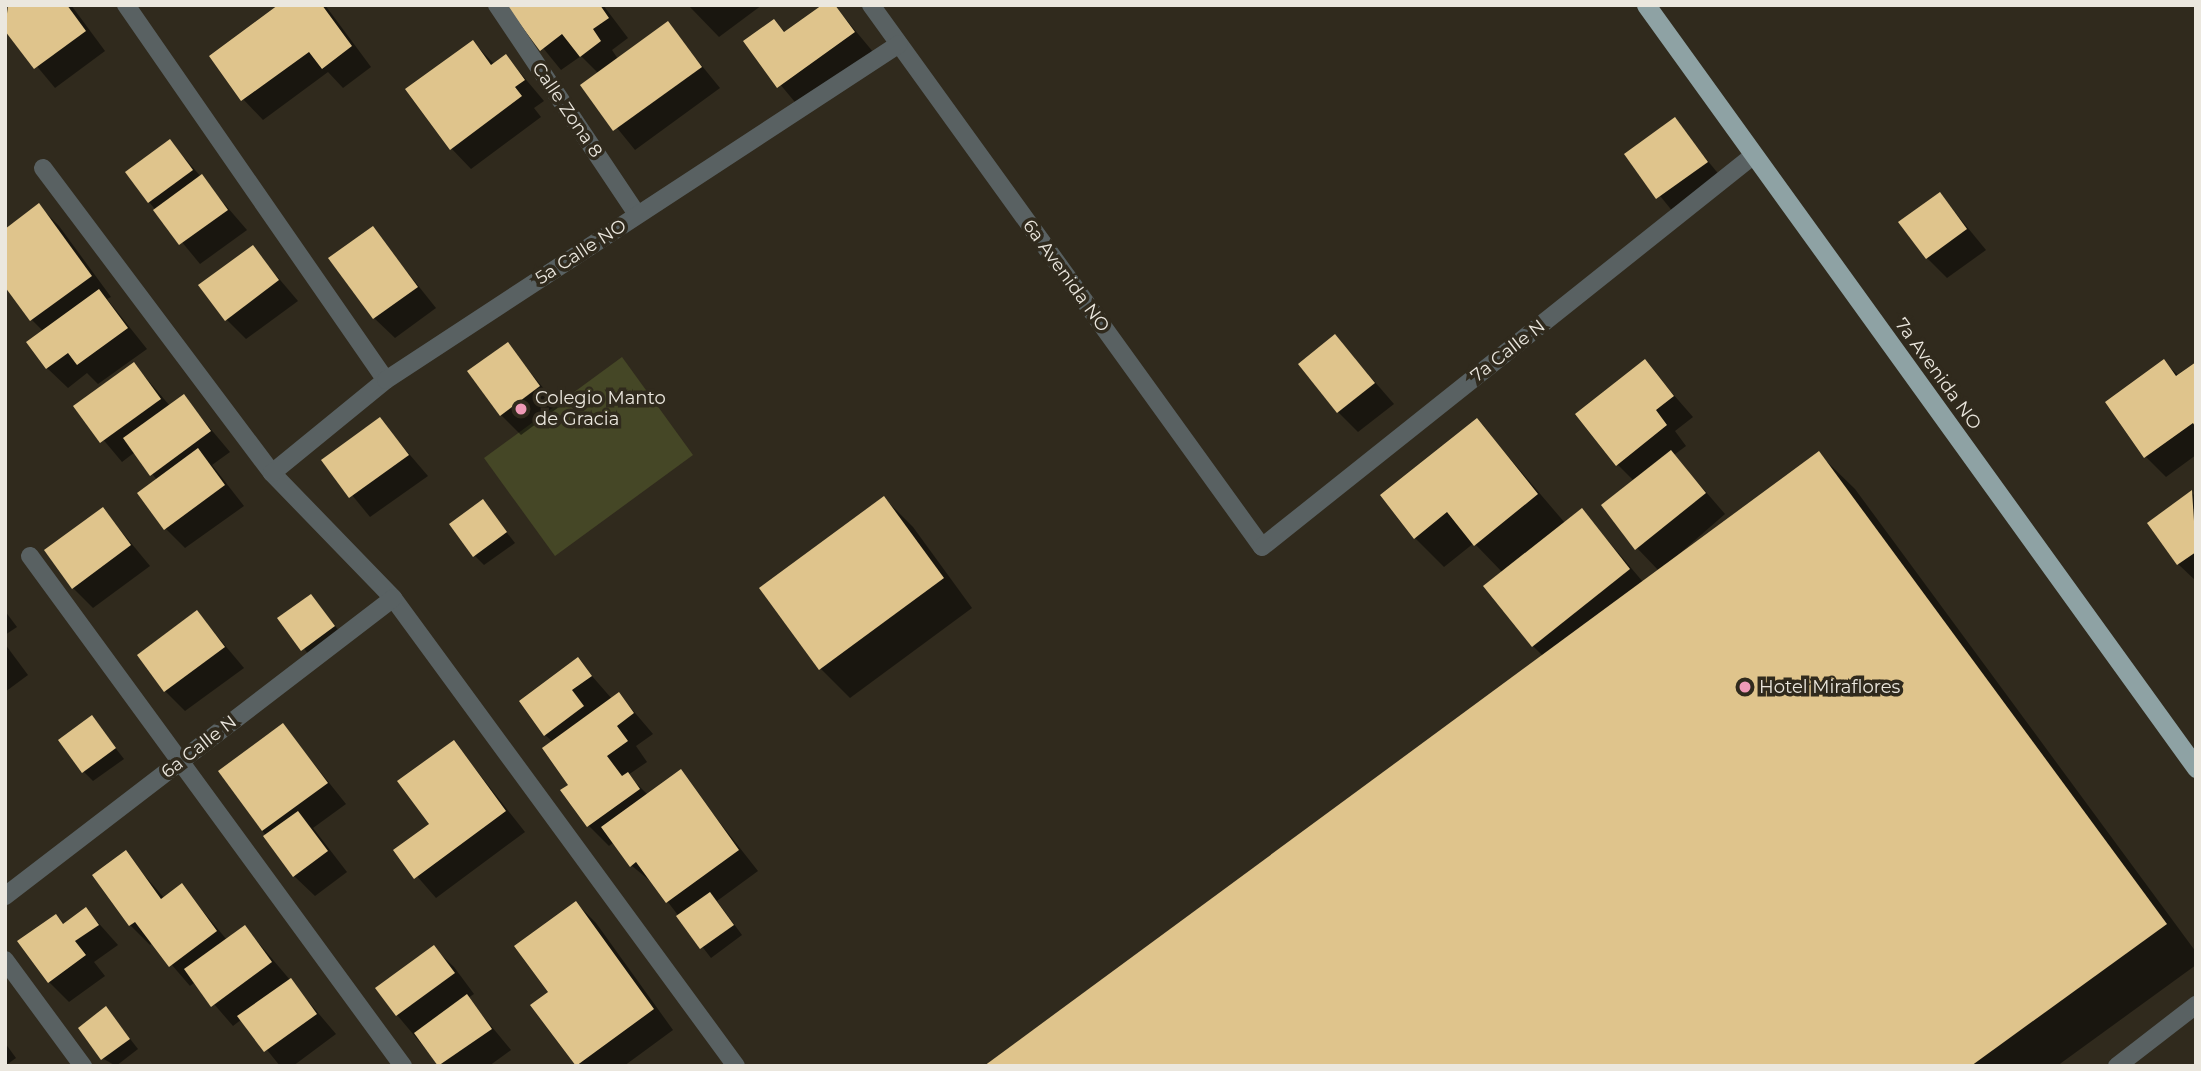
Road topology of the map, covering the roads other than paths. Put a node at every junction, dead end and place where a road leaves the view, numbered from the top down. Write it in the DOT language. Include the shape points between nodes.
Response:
graph roads {
  1 [pos="126,5"];
  2 [pos="497,5"];
  3 [pos="871,5"];
  4 [pos="1646,5"];
  5 [pos="899,44"];
  6 [pos="1754,155"];
  7 [pos="43,168"];
  8 [pos="637,214"];
  9 [pos="386,380"];
  10 [pos="272,473"];
  11 [pos="1262,547"];
  12 [pos="30,556"];
  13 [pos="393,598"];
  14 [pos="182,760"];
  15 [pos="2196,768"];
  16 [pos="5,896"];
  17 [pos="5,960"];
  18 [pos="2196,1005"];
  19 [pos="83,1066"];
  20 [pos="403,1066"];
  21 [pos="736,1066"];
  22 [pos="2117,1066"];
  1 -- 9 [label="street"];
  2 -- 8 [label="street, Calle Zona 8"];
  3 -- 5 [label="street, 6a Avenida NO"];
  4 -- 6 [label="highway, 7a Avenida NO"];
  5 -- 8 [label="street, 5a Calle NO"];
  5 -- 11 [label="street, 6a Avenida NO"];
  6 -- 11 [label="street, 7a Calle N"];
  6 -- 15 [label="highway, 7a Avenida NO"];
  7 -- 10 [label="street"];
  8 -- 9 [label="street, 5a Calle NO"];
  9 -- 10 [label="street, 5a Calle NO"];
  10 -- 13 [label="street"];
  12 -- 14 [label="street"];
  13 -- 14 [label="street, 6a Calle N"];
  13 -- 21 [label="street"];
  14 -- 16 [label="street, 6a Calle N"];
  14 -- 20 [label="street"];
  17 -- 19 [label="street"];
  18 -- 22 [label="street"];
}
